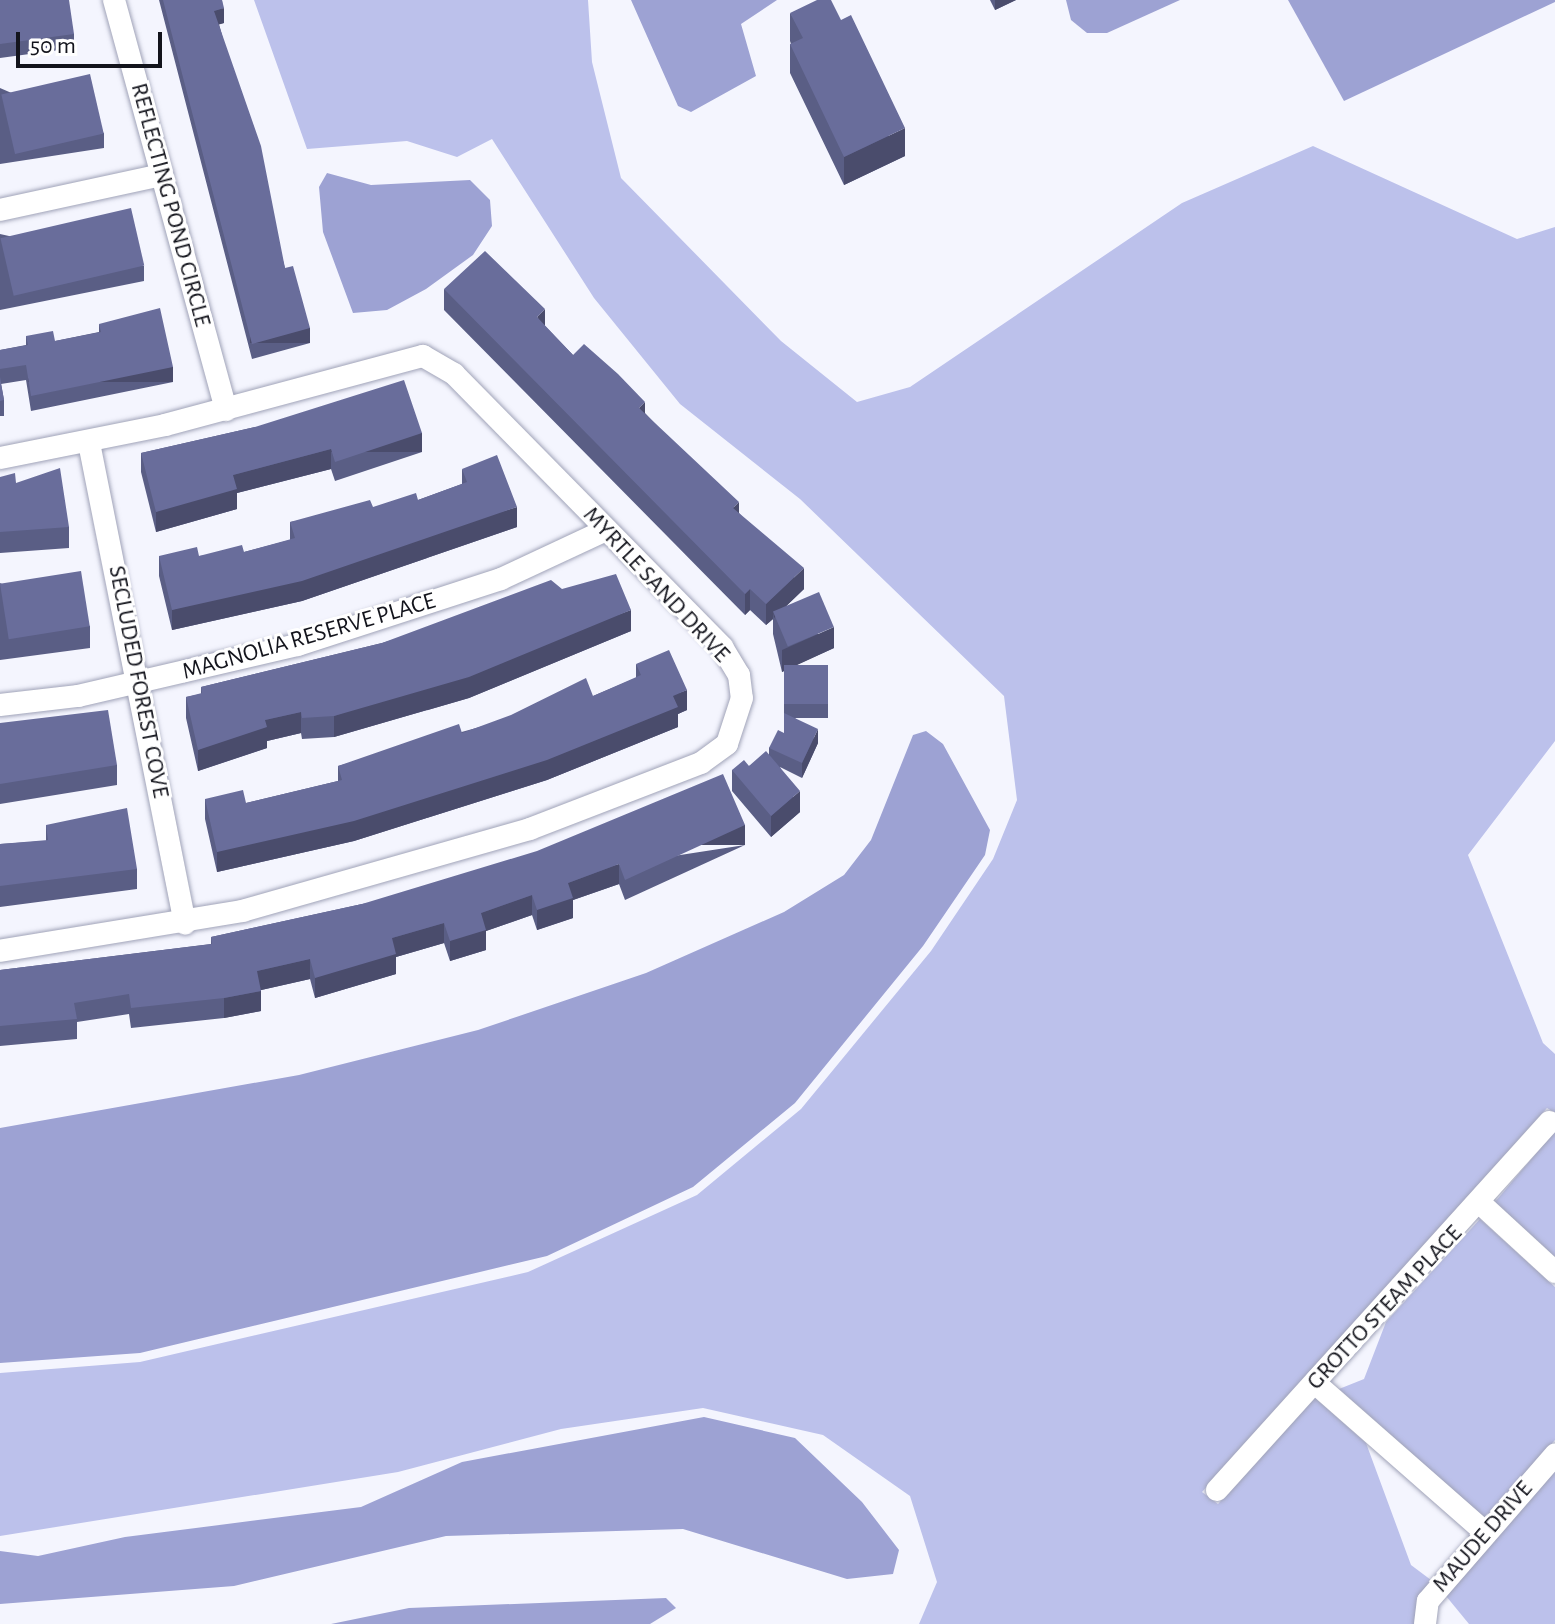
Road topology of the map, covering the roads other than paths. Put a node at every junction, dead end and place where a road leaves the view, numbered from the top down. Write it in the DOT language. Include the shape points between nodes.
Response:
graph roads {
  1 [pos="114,0"];
  2 [pos="162,175"];
  3 [pos="0,210"];
  4 [pos="226,410"];
  5 [pos="89,443"];
  6 [pos="0,458"];
  7 [pos="606,530"];
  8 [pos="139,683"];
  9 [pos="0,705"];
  10 [pos="185,923"];
  11 [pos="0,951"];
  12 [pos="1549,1122"];
  13 [pos="1480,1203"];
  14 [pos="1555,1272"];
  15 [pos="1315,1383"];
  16 [pos="1555,1455"];
  17 [pos="1217,1490"];
  18 [pos="1486,1533"];
  19 [pos="1425,1624"];
  1 -- 2 [label="street, REFLECTING POND CIRCLE"];
  2 -- 3 [label="street"];
  2 -- 4 [label="street, REFLECTING POND CIRCLE"];
  4 -- 5 [label="street, MYRTLE SAND DRIVE"];
  4 -- 7 [label="street, MYRTLE SAND DRIVE" via="423,356 454,374"];
  5 -- 6 [label="street, MYRTLE SAND DRIVE"];
  5 -- 8 [label="street, SECLUDED FOREST COVE"];
  7 -- 8 [label="street, MAGNOLIA RESERVE PLACE" via="571,552 398,615"];
  7 -- 10 [label="street, MYRTLE SAND DRIVE" via="722,647 739,675 740,721 727,744 660,781 471,849"];
  8 -- 9 [label="street, MAGNOLIA RESERVE PLACE"];
  8 -- 10 [label="street, SECLUDED FOREST COVE"];
  10 -- 11 [label="street, MYRTLE SAND DRIVE"];
  12 -- 13 [label="street, GROTTO STEAM PLACE"];
  13 -- 14 [label="street"];
  13 -- 15 [label="street, GROTTO STEAM PLACE"];
  15 -- 17 [label="street, GROTTO STEAM PLACE"];
  15 -- 18 [label="street"];
  16 -- 18 [label="street, MAUDE DRIVE"];
  18 -- 19 [label="street, MAUDE DRIVE" via="1428,1601"];
}
